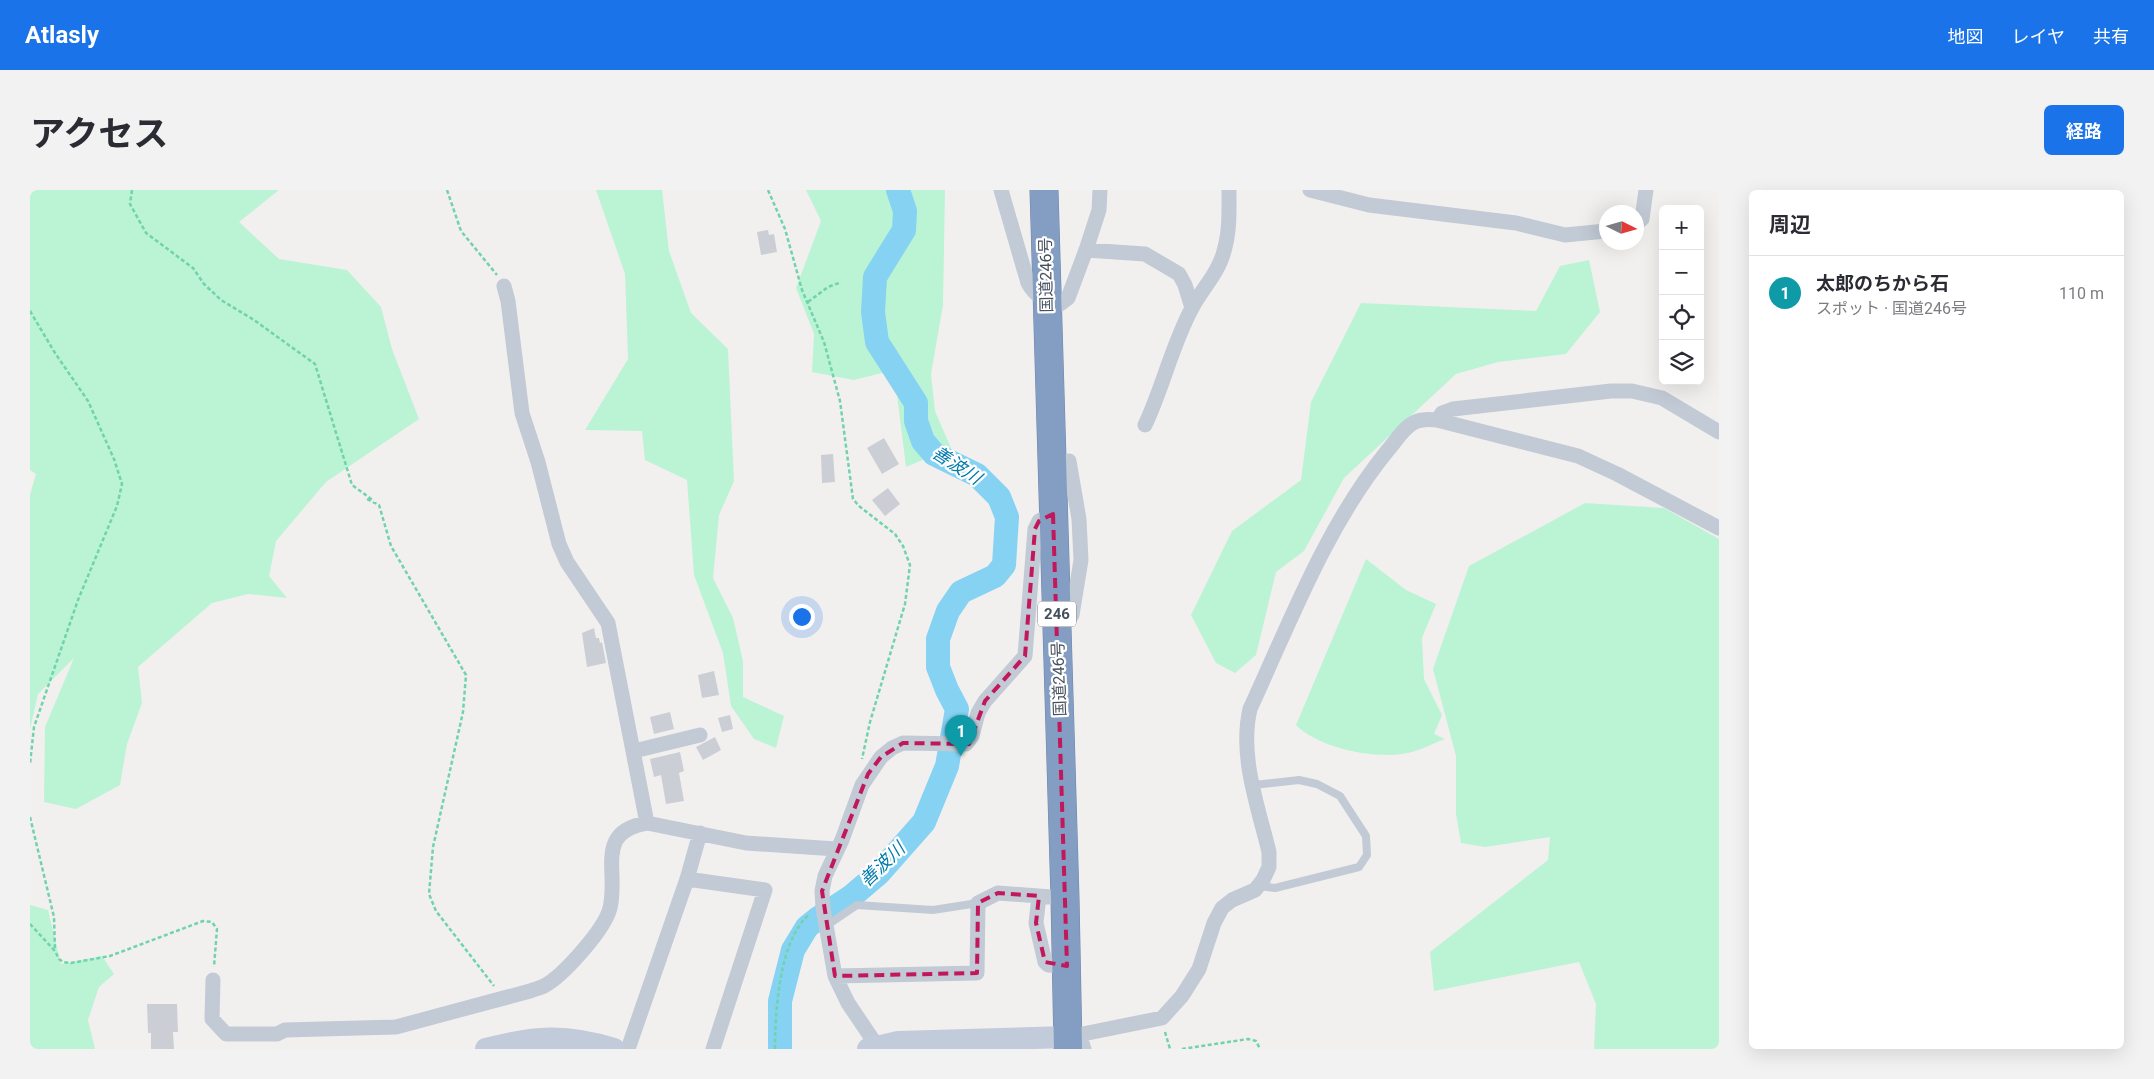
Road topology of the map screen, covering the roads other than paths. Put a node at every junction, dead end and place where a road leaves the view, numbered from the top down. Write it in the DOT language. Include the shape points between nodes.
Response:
graph roads {
  1 [pos="1001,190"];
  2 [pos="1044,190"];
  3 [pos="1100,190"];
  4 [pos="1229,190"];
  5 [pos="1310,190"];
  6 [pos="1646,190"];
  7 [pos="1644,205"];
  8 [pos="1599,232"];
  9 [pos="1086,250"];
  10 [pos="504,286"];
  11 [pos="1047,301"];
  12 [pos="1192,308"];
  13 [pos="1437,420"];
  14 [pos="1145,425"];
  15 [pos="1719,432"];
  16 [pos="1069,461"];
  17 [pos="1053,514"];
  18 [pos="1719,528"];
  19 [pos="1057,626"];
  20 [pos="700,735"];
  21 [pos="634,751"];
  22 [pos="1254,785"];
  23 [pos="648,823"];
  24 [pos="700,833"];
  25 [pos="836,850"];
  26 [pos="687,878"];
  27 [pos="1259,886"];
  28 [pos="1052,897"];
  29 [pos="978,903"];
  30 [pos="824,915"];
  31 [pos="835,976"];
  32 [pos="212,980"];
  33 [pos="277,1042"];
  34 [pos="524,1044"];
  35 [pos="1075,1045"];
  36 [pos="875,1048"];
  37 [pos="486,1049"];
  38 [pos="614,1049"];
  39 [pos="628,1049"];
  40 [pos="713,1049"];
  1 -- 11 [label="street" via="1028,283 1034,294"];
  2 -- 11 [label="highway, 国道246号 / 246"];
  3 -- 9 [label="street" via="1098,210"];
  4 -- 12 [label="street" via="1229,223 1224,252"];
  5 -- 8 [label="street" via="1370,205 1516,223 1565,235"];
  6 -- 7 [label="street"];
  9 -- 11 [label="street" via="1068,298 1060,304"];
  9 -- 12 [label="street" via="1145,254 1179,274"];
  10 -- 21 [label="street" via="522,413 559,544 567,562 608,623"];
  11 -- 17 [label="highway, 国道246号 / 246"];
  12 -- 14 [label="street"];
  13 -- 15 [label="street" via="1442,413 1453,409 1632,391 1662,398"];
  13 -- 18 [label="street" via="1578,456"];
  13 -- 22 [label="street" via="1413,423 1404,431 1366,478 1333,530 1250,709 1246,750"];
  16 -- 19 [label="street" via="1079,520 1081,560 1072,615"];
  17 -- 19 [label="highway, 国道246号 / 246"];
  17 -- 25 [label="street" via="1039,521 1035,529 1024,656 984,700 970,741 966,744 903,743 892,748 881,757 862,785"];
  19 -- 28 [label="highway, 国道246号 / 246"];
  20 -- 21 [label="street"];
  21 -- 23 [label="street"];
  22 -- 27 [label="street" via="1269,852 1269,867"];
  22 -- 27 [label="lane" via="1299,780 1317,784 1340,796 1366,836 1367,855 1359,867 1275,888"];
  23 -- 24 [label="street"];
  23 -- 33 [label="street" via="632,826 616,838 610,907 605,922 593,940 545,985 396,1027 285,1030"];
  24 -- 25 [label="street" via="746,843"];
  24 -- 26 [label="street"];
  25 -- 30 [label="street" via="822,891"];
  26 -- 39 [label="street"];
  26 -- 40 [label="street" via="765,890"];
  27 -- 35 [label="street" via="1222,908 1199,969 1182,996 1162,1018"];
  28 -- 29 [label="street" via="998,893"];
  28 -- 35 [label="highway, 国道246号 / 246" via="1067,966"];
  29 -- 30 [label="lane" via="933,910 857,905"];
  29 -- 31 [label="street" via="977,973"];
  30 -- 31 [label="street"];
  31 -- 36 [label="street"];
  32 -- 33 [label="street" via="212,1018 226,1034"];
  34 -- 37 [label="street"];
  34 -- 38 [label="street" via="553,1038 575,1039"];
  35 -- 36 [label="street" via="898,1042"];
}
